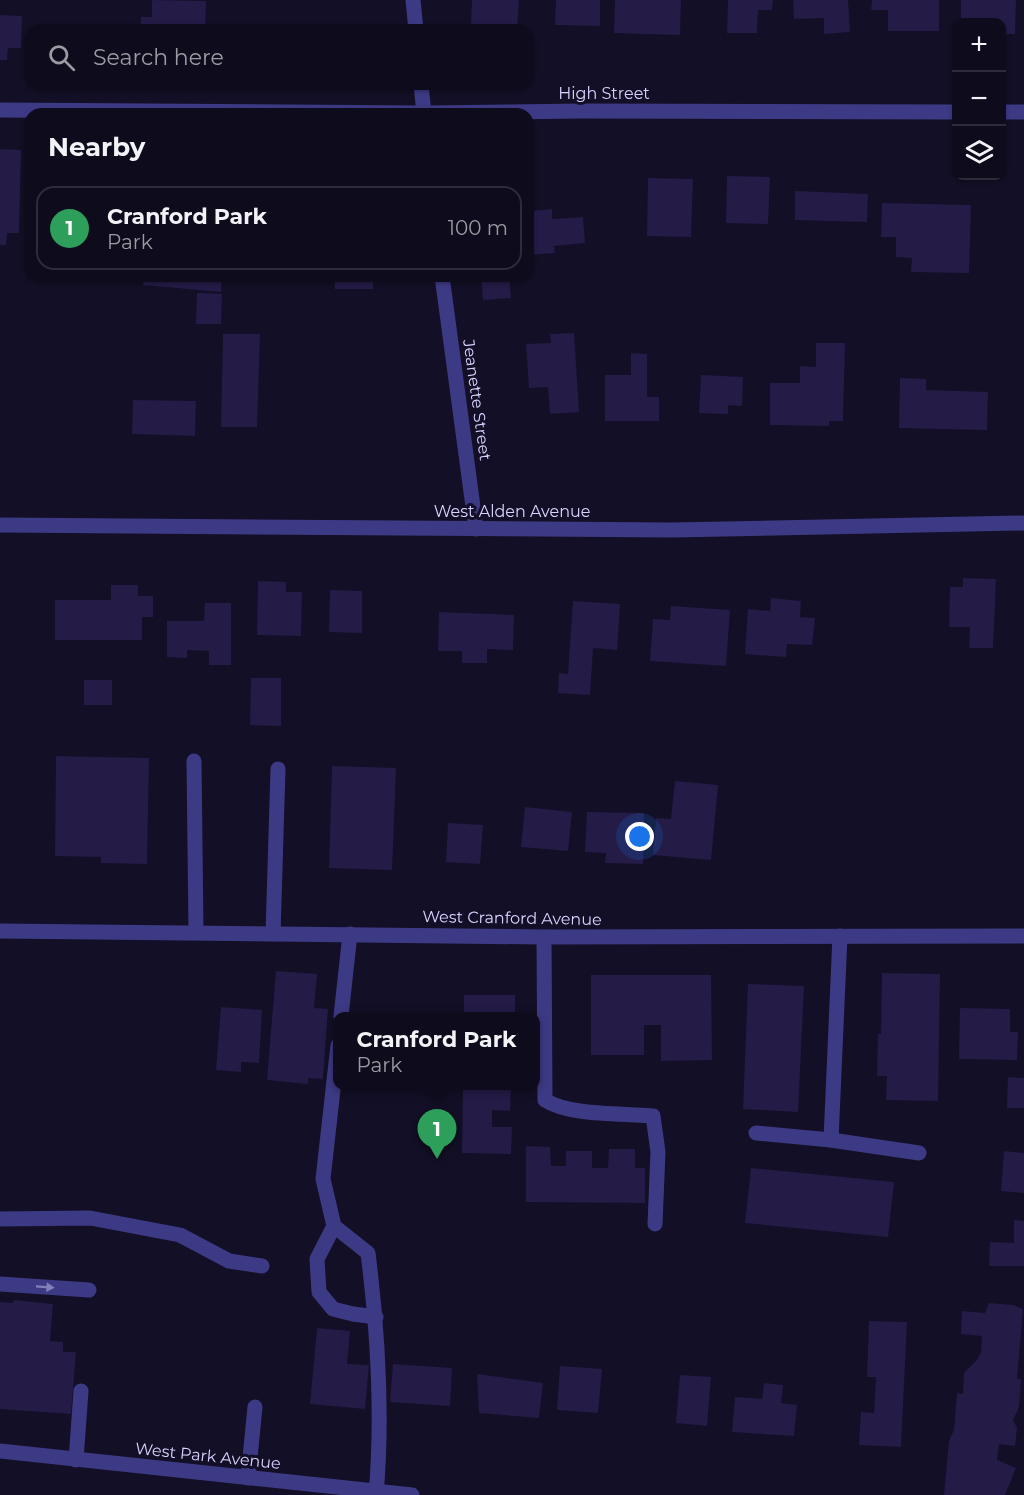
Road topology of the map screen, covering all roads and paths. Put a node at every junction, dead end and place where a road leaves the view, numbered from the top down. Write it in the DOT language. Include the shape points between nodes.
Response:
graph roads {
  1 [pos="413,0"];
  2 [pos="415,24"];
  3 [pos="422,90"];
  4 [pos="423,108"];
  5 [pos="0,110"];
  6 [pos="24,110"];
  7 [pos="534,112"];
  8 [pos="952,112"];
  9 [pos="1006,112"];
  10 [pos="1024,112"];
  11 [pos="443,282"];
  12 [pos="1024,523"];
  13 [pos="0,525"];
  14 [pos="476,529"];
  15 [pos="194,761"];
  16 [pos="278,769"];
  17 [pos="0,931"];
  18 [pos="196,932"];
  19 [pos="273,934"];
  20 [pos="350,934"];
  21 [pos="840,936"];
  22 [pos="1024,936"];
  23 [pos="544,937"];
  24 [pos="342,1012"];
  25 [pos="333,1090"];
  26 [pos="756,1133"];
  27 [pos="831,1140"];
  28 [pos="919,1153"];
  29 [pos="0,1219"];
  30 [pos="655,1224"];
  31 [pos="334,1226"];
  32 [pos="262,1266"];
  33 [pos="0,1284"];
  34 [pos="89,1290"];
  35 [pos="376,1317"];
  36 [pos="81,1391"];
  37 [pos="255,1407"];
  38 [pos="0,1451"];
  39 [pos="76,1460"];
  40 [pos="248,1478"];
  41 [pos="376,1493"];
  42 [pos="412,1495"];
  1 -- 2 [label="street"];
  3 -- 4 [label="street"];
  5 -- 6 [label="street, High Street"];
  7 -- 8 [label="street, High Street"];
  9 -- 10 [label="street"];
  11 -- 14 [label="street, Jeanette Street"];
  12 -- 14 [label="street, West Alden Avenue" via="672,530"];
  13 -- 14 [label="street, West Alden Avenue"];
  15 -- 18 [label="street"];
  16 -- 19 [label="street"];
  17 -- 18 [label="street, West Cranford Avenue"];
  18 -- 19 [label="street, West Cranford Avenue"];
  19 -- 20 [label="street, West Cranford Avenue"];
  20 -- 23 [label="street, West Cranford Avenue"];
  20 -- 24 [label="street"];
  21 -- 22 [label="street, West Cranford Avenue"];
  21 -- 23 [label="street, West Cranford Avenue"];
  21 -- 27 [label="street"];
  23 -- 30 [label="street" via="545,1100 570,1110 653,1116 658,1152"];
  25 -- 31 [label="street" via="323,1179"];
  26 -- 27 [label="street"];
  27 -- 28 [label="street"];
  29 -- 32 [label="street" via="90,1218 180,1235 229,1261"];
  31 -- 35 [label="street" via="368,1253"];
  31 -- 35 [label="street" via="317,1259 319,1292 333,1309"];
  33 -- 34 [label="street, one-way"];
  35 -- 41 [label="street"];
  36 -- 39 [label="street"];
  37 -- 40 [label="street"];
  38 -- 39 [label="street, West Park Avenue"];
  39 -- 40 [label="street, West Park Avenue"];
  40 -- 41 [label="street, West Park Avenue"];
  41 -- 42 [label="street, West Park Avenue"];
}
